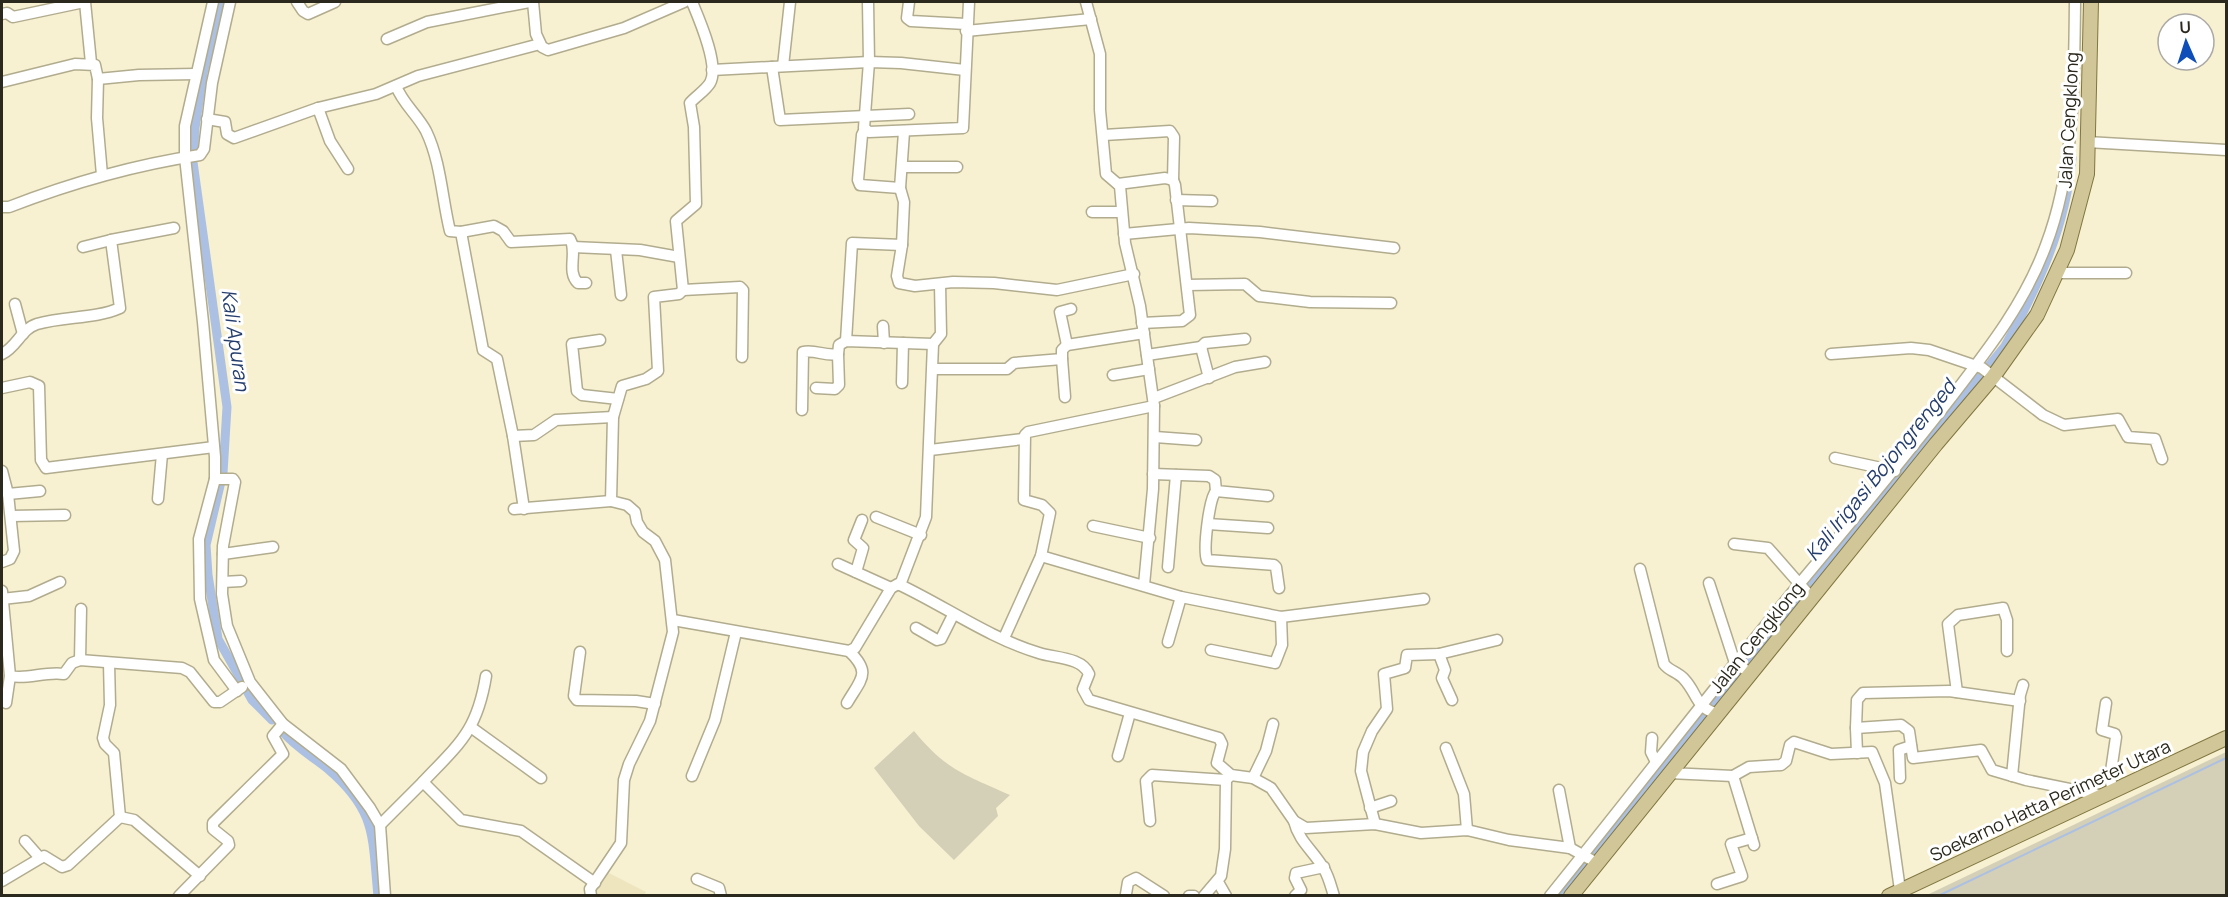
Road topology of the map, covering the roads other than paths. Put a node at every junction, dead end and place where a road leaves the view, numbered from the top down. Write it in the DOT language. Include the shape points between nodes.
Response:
graph roads {
  1 [pos="85,2"];
  2 [pos="213,2"];
  3 [pos="230,2"];
  4 [pos="297,2"];
  5 [pos="335,2"];
  6 [pos="531,2"];
  7 [pos="684,2"];
  8 [pos="692,2"];
  9 [pos="790,2"];
  10 [pos="868,2"];
  11 [pos="909,2"];
  12 [pos="969,2"];
  13 [pos="1086,2"];
  14 [pos="2075,2"];
  15 [pos="2091,2"];
  16 [pos="2,14"];
  17 [pos="1091,19"];
  18 [pos="966,28"];
  19 [pos="387,39"];
  20 [pos="540,44"];
  21 [pos="868,62"];
  22 [pos="91,63"];
  23 [pos="778,67"];
  24 [pos="712,70"];
  25 [pos="965,70"];
  26 [pos="196,74"];
  27 [pos="98,79"];
  28 [pos="2,82"];
  29 [pos="396,86"];
  30 [pos="318,108"];
  31 [pos="864,114"];
  32 [pos="909,114"];
  33 [pos="207,119"];
  34 [pos="864,130"];
  35 [pos="904,132"];
  36 [pos="1104,135"];
  37 [pos="2087,142"];
  38 [pos="2226,150"];
  39 [pos="186,157"];
  40 [pos="902,167"];
  41 [pos="957,167"];
  42 [pos="348,169"];
  43 [pos="102,175"];
  44 [pos="1173,180"];
  45 [pos="1118,183"];
  46 [pos="900,188"];
  47 [pos="1176,200"];
  48 [pos="1212,201"];
  49 [pos="2,207"];
  50 [pos="1092,212"];
  51 [pos="1121,212"];
  52 [pos="174,228"];
  53 [pos="1178,228"];
  54 [pos="461,232"];
  55 [pos="1124,234"];
  56 [pos="111,240"];
  57 [pos="902,245"];
  58 [pos="83,247"];
  59 [pos="573,247"];
  60 [pos="1394,248"];
  61 [pos="616,250"];
  62 [pos="679,257"];
  63 [pos="2058,273"];
  64 [pos="2126,273"];
  65 [pos="1134,274"];
  66 [pos="586,283"];
  67 [pos="940,284"];
  68 [pos="1187,285"];
  69 [pos="683,290"];
  70 [pos="621,295"];
  71 [pos="1391,303"];
  72 [pos="15,304"];
  73 [pos="1071,309"];
  74 [pos="883,326"];
  75 [pos="1143,328"];
  76 [pos="23,334"];
  77 [pos="1245,339"];
  78 [pos="600,340"];
  79 [pos="846,341"];
  80 [pos="884,343"];
  81 [pos="903,343"];
  82 [pos="933,344"];
  83 [pos="1066,345"];
  84 [pos="1201,347"];
  85 [pos="2,354"];
  86 [pos="838,354"];
  87 [pos="1831,354"];
  88 [pos="1147,355"];
  89 [pos="742,357"];
  90 [pos="1062,359"];
  91 [pos="1265,362"];
  92 [pos="933,369"];
  93 [pos="1149,369"];
  94 [pos="1984,371"];
  95 [pos="1113,375"];
  96 [pos="1209,378"];
  97 [pos="902,383"];
  98 [pos="2,388"];
  99 [pos="816,388"];
  100 [pos="1065,397"];
  101 [pos="618,399"];
  102 [pos="1154,402"];
  103 [pos="802,410"];
  104 [pos="613,417"];
  105 [pos="513,436"];
  106 [pos="1155,437"];
  107 [pos="1023,439"];
  108 [pos="1196,440"];
  109 [pos="214,447"];
  110 [pos="930,450"];
  111 [pos="162,454"];
  112 [pos="1835,458"];
  113 [pos="2162,459"];
  114 [pos="2,471"];
  115 [pos="1895,471"];
  116 [pos="1153,474"];
  117 [pos="1176,475"];
  118 [pos="220,479"];
  119 [pos="40,491"];
  120 [pos="1216,491"];
  121 [pos="1886,493"];
  122 [pos="8,494"];
  123 [pos="1268,495"];
  124 [pos="158,499"];
  125 [pos="611,501"];
  126 [pos="65,515"];
  127 [pos="11,516"];
  128 [pos="876,517"];
  129 [pos="862,520"];
  130 [pos="1208,524"];
  131 [pos="1093,526"];
  132 [pos="1268,528"];
  133 [pos="921,535"];
  134 [pos="1150,538"];
  135 [pos="1734,544"];
  136 [pos="273,547"];
  137 [pos="223,554"];
  138 [pos="1041,556"];
  139 [pos="2,562"];
  140 [pos="838,564"];
  141 [pos="1168,567"];
  142 [pos="1640,569"];
  143 [pos="856,572"];
  144 [pos="241,581"];
  145 [pos="60,582"];
  146 [pos="223,582"];
  147 [pos="1709,582"];
  148 [pos="1144,585"];
  149 [pos="896,586"];
  150 [pos="1278,588"];
  151 [pos="2,591"];
  152 [pos="1806,591"];
  153 [pos="1181,597"];
  154 [pos="2,599"];
  155 [pos="1424,599"];
  156 [pos="81,609"];
  157 [pos="953,615"];
  158 [pos="1281,617"];
  159 [pos="673,620"];
  160 [pos="916,628"];
  161 [pos="736,632"];
  162 [pos="1004,638"];
  163 [pos="1497,640"];
  164 [pos="1168,642"];
  165 [pos="1211,650"];
  166 [pos="849,651"];
  167 [pos="2007,651"];
  168 [pos="580,652"];
  169 [pos="1439,654"];
  170 [pos="80,660"];
  171 [pos="108,663"];
  172 [pos="1736,664"];
  173 [pos="1749,674"];
  174 [pos="7,676"];
  175 [pos="486,676"];
  176 [pos="250,682"];
  177 [pos="2023,685"];
  178 [pos="237,691"];
  179 [pos="1957,692"];
  180 [pos="1452,700"];
  181 [pos="2020,701"];
  182 [pos="6,703"];
  183 [pos="847,703"];
  184 [pos="2106,703"];
  185 [pos="656,704"];
  186 [pos="1709,711"];
  187 [pos="1130,713"];
  188 [pos="282,724"];
  189 [pos="1273,724"];
  190 [pos="471,728"];
  191 [pos="1856,728"];
  192 [pos="1652,738"];
  193 [pos="2226,738"];
  194 [pos="1911,746"];
  195 [pos="1446,748"];
  196 [pos="1857,753"];
  197 [pos="1118,756"];
  198 [pos="1656,762"];
  199 [pos="1669,773"];
  200 [pos="692,776"];
  201 [pos="1733,776"];
  202 [pos="2012,776"];
  203 [pos="541,778"];
  204 [pos="1228,778"];
  205 [pos="1253,778"];
  206 [pos="1900,778"];
  207 [pos="423,782"];
  208 [pos="1559,790"];
  209 [pos="2109,793"];
  210 [pos="1391,801"];
  211 [pos="1370,808"];
  212 [pos="120,817"];
  213 [pos="1150,821"];
  214 [pos="1294,821"];
  215 [pos="1375,824"];
  216 [pos="380,825"];
  217 [pos="1467,830"];
  218 [pos="25,841"];
  219 [pos="1570,848"];
  220 [pos="40,858"];
  221 [pos="1590,858"];
  222 [pos="1324,867"];
  223 [pos="200,876"];
  224 [pos="697,879"];
  225 [pos="2,881"];
  226 [pos="1218,882"];
  227 [pos="595,883"];
  228 [pos="1717,884"];
  229 [pos="1894,893"];
  230 [pos="1126,894"];
  231 [pos="179,896"];
  232 [pos="385,896"];
  233 [pos="591,896"];
  234 [pos="721,896"];
  235 [pos="1164,896"];
  236 [pos="1189,896"];
  237 [pos="1194,896"];
  238 [pos="1204,896"];
  239 [pos="1226,896"];
  240 [pos="1295,896"];
  241 [pos="1334,896"];
  242 [pos="1550,896"];
  243 [pos="1571,896"];
  1 -- 16 [label="street" via="13,17"];
  1 -- 22 [label="street"];
  2 -- 26 [label="street"];
  3 -- 33 [label="street"];
  4 -- 5 [label="street" via="308,14"];
  6 -- 19 [label="street" via="428,22"];
  6 -- 20 [label="street"];
  7 -- 20 [label="street" via="601,36 548,50"];
  8 -- 24 [label="street"];
  9 -- 23 [label="street"];
  10 -- 21 [label="street"];
  11 -- 18 [label="street" via="907,18 911,21"];
  12 -- 18 [label="street"];
  13 -- 17 [label="street"];
  14 -- 94 [label="street" via="2069,139 2058,206 2034,274"];
  15 -- 37 [label="main road, Jalan Cengklong"];
  17 -- 18 [label="street"];
  17 -- 36 [label="street" via="1100,54"];
  18 -- 25 [label="street"];
  20 -- 29 [label="street" via="432,71"];
  21 -- 23 [label="street"];
  21 -- 25 [label="street"];
  21 -- 31 [label="street"];
  22 -- 27 [label="street"];
  22 -- 28 [label="street"];
  23 -- 24 [label="street"];
  23 -- 31 [label="street" via="780,120"];
  24 -- 62 [label="street" via="710,83 690,103 696,204 676,221"];
  25 -- 35 [label="street" via="963,128"];
  26 -- 27 [label="street"];
  26 -- 39 [label="street" via="185,126"];
  27 -- 43 [label="street"];
  29 -- 30 [label="street"];
  29 -- 54 [label="street" via="427,134 447,207 449,229"];
  30 -- 33 [label="street" via="234,138 227,134 225,122"];
  30 -- 42 [label="street" via="330,141"];
  31 -- 32 [label="street"];
  31 -- 34 [label="street"];
  33 -- 39 [label="street" via="204,148 200,155"];
  34 -- 35 [label="street"];
  34 -- 46 [label="street" via="860,185"];
  35 -- 40 [label="street"];
  36 -- 44 [label="street" via="1170,131 1174,137"];
  36 -- 45 [label="street" via="1106,174"];
  37 -- 38 [label="street"];
  37 -- 63 [label="main road, Jalan Cengklong" via="2087,174 2079,213"];
  39 -- 43 [label="street"];
  39 -- 109 [label="street"];
  40 -- 41 [label="street"];
  40 -- 46 [label="street"];
  43 -- 49 [label="street"];
  44 -- 45 [label="street"];
  44 -- 47 [label="street"];
  45 -- 51 [label="street"];
  46 -- 57 [label="street" via="904,202"];
  47 -- 48 [label="street"];
  47 -- 53 [label="street"];
  50 -- 51 [label="street"];
  51 -- 55 [label="street"];
  52 -- 56 [label="street"];
  53 -- 55 [label="street"];
  53 -- 60 [label="street" via="1260,232"];
  53 -- 68 [label="street"];
  54 -- 59 [label="street" via="494,226 511,242 567,238"];
  54 -- 105 [label="street" via="483,350 497,359"];
  55 -- 65 [label="street"];
  56 -- 58 [label="street"];
  56 -- 76 [label="street" via="120,308 37,324"];
  57 -- 67 [label="street" via="899,283"];
  57 -- 79 [label="street" via="852,243"];
  59 -- 61 [label="street"];
  59 -- 66 [label="street" via="573,278"];
  61 -- 62 [label="street"];
  61 -- 70 [label="street"];
  62 -- 69 [label="street"];
  63 -- 64 [label="street"];
  63 -- 94 [label="main road, Jalan Cengklong" via="2037,315"];
  65 -- 67 [label="street" via="1057,290 1001,284"];
  65 -- 75 [label="street"];
  67 -- 82 [label="street" via="941,334"];
  68 -- 71 [label="street" via="1245,284 1259,296 1310,302"];
  68 -- 75 [label="street" via="1191,312 1188,319"];
  69 -- 89 [label="street" via="743,290"];
  69 -- 101 [label="street" via="654,297 658,370 646,379 622,387"];
  72 -- 76 [label="street"];
  73 -- 83 [label="street" via="1060,312"];
  74 -- 80 [label="street"];
  75 -- 83 [label="street"];
  75 -- 88 [label="street"];
  76 -- 85 [label="street"];
  77 -- 84 [label="street" via="1205,343"];
  78 -- 101 [label="street" via="572,344 577,391"];
  79 -- 80 [label="street"];
  79 -- 86 [label="street" via="839,345"];
  80 -- 81 [label="street"];
  81 -- 82 [label="street"];
  81 -- 97 [label="street"];
  82 -- 92 [label="street"];
  83 -- 90 [label="street"];
  84 -- 88 [label="street"];
  84 -- 96 [label="street"];
  86 -- 99 [label="street" via="839,385 835,389"];
  86 -- 103 [label="street" via="803,352"];
  87 -- 94 [label="street" via="1921,348"];
  88 -- 93 [label="street"];
  90 -- 92 [label="street" via="1014,363 1007,369"];
  90 -- 100 [label="street"];
  91 -- 96 [label="street" via="1235,367"];
  92 -- 110 [label="street"];
  93 -- 95 [label="street"];
  93 -- 102 [label="street"];
  94 -- 113 [label="street" via="2043,415 2064,425 2118,419 2128,437 2155,439"];
  94 -- 115 [label="street"];
  94 -- 121 [label="main road, Jalan Cengklong"];
  96 -- 102 [label="street"];
  98 -- 111 [label="street" via="30,382 39,386 41,460 46,468"];
  101 -- 104 [label="street"];
  102 -- 106 [label="street"];
  102 -- 107 [label="street" via="1028,432"];
  104 -- 105 [label="street" via="556,420 534,435"];
  104 -- 125 [label="street"];
  105 -- 125 [label="street" via="522,480 519,509"];
  106 -- 108 [label="street"];
  106 -- 116 [label="street"];
  107 -- 110 [label="street"];
  107 -- 138 [label="street" via="1024,500 1042,505 1050,513"];
  109 -- 111 [label="street"];
  109 -- 118 [label="street"];
  110 -- 133 [label="street"];
  111 -- 124 [label="street"];
  112 -- 115 [label="street"];
  114 -- 122 [label="street"];
  115 -- 121 [label="street"];
  116 -- 117 [label="street"];
  116 -- 134 [label="street"];
  117 -- 120 [label="street" via="1209,476 1215,480"];
  117 -- 141 [label="street"];
  118 -- 137 [label="street" via="233,479 234,487"];
  118 -- 178 [label="street" via="199,539 200,599 214,660"];
  119 -- 122 [label="street"];
  120 -- 123 [label="street"];
  120 -- 130 [label="street" via="1211,498"];
  121 -- 152 [label="main road, Jalan Cengklong"];
  122 -- 127 [label="street"];
  125 -- 159 [label="street" via="627,505 635,512 643,532 655,541 665,560"];
  126 -- 127 [label="street"];
  127 -- 139 [label="street" via="14,551 10,559"];
  128 -- 133 [label="street"];
  129 -- 143 [label="street" via="854,537 863,553"];
  130 -- 132 [label="street"];
  130 -- 150 [label="street" via="1207,560 1274,565"];
  131 -- 134 [label="street"];
  133 -- 149 [label="street"];
  134 -- 148 [label="street"];
  135 -- 152 [label="street" via="1768,548"];
  136 -- 137 [label="street"];
  137 -- 146 [label="street"];
  138 -- 148 [label="street"];
  138 -- 162 [label="street"];
  140 -- 143 [label="street"];
  142 -- 186 [label="street" via="1664,664 1683,678"];
  143 -- 149 [label="street"];
  144 -- 146 [label="street"];
  145 -- 154 [label="street" via="29,596"];
  146 -- 176 [label="street" via="227,626"];
  147 -- 172 [label="street"];
  148 -- 153 [label="street"];
  149 -- 157 [label="street"];
  149 -- 166 [label="street" via="855,648"];
  151 -- 154 [label="street"];
  152 -- 172 [label="street"];
  152 -- 173 [label="main road, Jalan Cengklong"];
  153 -- 158 [label="street"];
  153 -- 164 [label="street"];
  154 -- 174 [label="street"];
  155 -- 158 [label="street"];
  156 -- 170 [label="street"];
  157 -- 160 [label="street" via="941,639"];
  157 -- 162 [label="street"];
  158 -- 165 [label="street" via="1282,645 1275,663"];
  159 -- 161 [label="street"];
  159 -- 185 [label="street"];
  161 -- 166 [label="street"];
  161 -- 200 [label="street" via="715,720"];
  162 -- 187 [label="street" via="1082,666 1089,674 1083,689 1089,700"];
  163 -- 169 [label="street"];
  166 -- 183 [label="street" via="862,664 863,671"];
  167 -- 179 [label="street" via="2003,608 1952,618 1948,624"];
  168 -- 185 [label="street" via="574,696 577,700"];
  169 -- 180 [label="street" via="1442,678"];
  169 -- 211 [label="street" via="1407,655 1405,669 1384,674 1387,709 1363,752 1361,771"];
  170 -- 171 [label="street"];
  170 -- 174 [label="street" via="72,663 64,674"];
  171 -- 178 [label="street" via="182,668 190,672 214,702"];
  171 -- 212 [label="street" via="110,705 103,738 114,753"];
  172 -- 173 [label="street"];
  172 -- 186 [label="street"];
  173 -- 186 [label="main road, Jalan Cengklong"];
  174 -- 182 [label="street"];
  175 -- 190 [label="street"];
  176 -- 178 [label="street"];
  176 -- 188 [label="street"];
  177 -- 181 [label="street"];
  179 -- 181 [label="street"];
  179 -- 191 [label="street" via="1863,693 1857,700"];
  181 -- 202 [label="street"];
  184 -- 209 [label="street" via="2102,730 2116,737"];
  185 -- 227 [label="street" via="624,780 621,843"];
  186 -- 198 [label="street"];
  186 -- 199 [label="main road, Jalan Cengklong"];
  187 -- 197 [label="street"];
  187 -- 204 [label="street" via="1219,738 1222,744 1217,763"];
  188 -- 216 [label="street" via="341,769"];
  188 -- 223 [label="street" via="273,736 283,754 213,824 213,829 229,845"];
  189 -- 205 [label="street"];
  190 -- 203 [label="street"];
  190 -- 207 [label="street"];
  191 -- 194 [label="street" via="1902,725 1909,731"];
  191 -- 196 [label="street"];
  192 -- 198 [label="street" via="1651,752"];
  193 -- 209 [label="main road, Soekarno Hatta Perimeter Utara"];
  194 -- 202 [label="street" via="1911,756 1915,758 1981,750 1989,768"];
  194 -- 206 [label="street" via="1899,750"];
  195 -- 217 [label="street" via="1464,794"];
  196 -- 201 [label="street" via="1831,754 1794,742 1781,765 1749,767"];
  196 -- 229 [label="street" via="1872,752 1885,783"];
  198 -- 221 [label="street"];
  199 -- 201 [label="street"];
  199 -- 221 [label="main road, Jalan Cengklong"];
  201 -- 228 [label="street" via="1753,842 1731,844 1742,876"];
  202 -- 209 [label="street"];
  204 -- 205 [label="street"];
  204 -- 213 [label="street" via="1152,775 1146,781"];
  204 -- 226 [label="street" via="1226,849"];
  205 -- 214 [label="street" via="1271,788"];
  207 -- 216 [label="street"];
  207 -- 227 [label="street" via="461,820 521,831"];
  208 -- 219 [label="street"];
  209 -- 229 [label="main road, Soekarno Hatta Perimeter Utara"];
  210 -- 211 [label="street"];
  211 -- 215 [label="street"];
  212 -- 220 [label="street" via="68,865 62,867 46,856"];
  212 -- 223 [label="street" via="134,820"];
  214 -- 215 [label="street" via="1315,829"];
  214 -- 222 [label="street" via="1306,847"];
  215 -- 217 [label="street" via="1421,833"];
  216 -- 232 [label="street"];
  217 -- 219 [label="street"];
  218 -- 220 [label="street"];
  219 -- 221 [label="street"];
  220 -- 225 [label="street"];
  221 -- 242 [label="street"];
  221 -- 243 [label="main road, Jalan Cengklong"];
  222 -- 240 [label="street" via="1296,873 1294,878 1301,890"];
  222 -- 241 [label="street"];
  223 -- 231 [label="street"];
  224 -- 234 [label="street" via="719,888"];
  226 -- 238 [label="street"];
  226 -- 239 [label="street"];
  227 -- 233 [label="street" via="590,889"];
  230 -- 235 [label="street" via="1128,882 1136,878"];
  236 -- 237 [label="street"];
}
